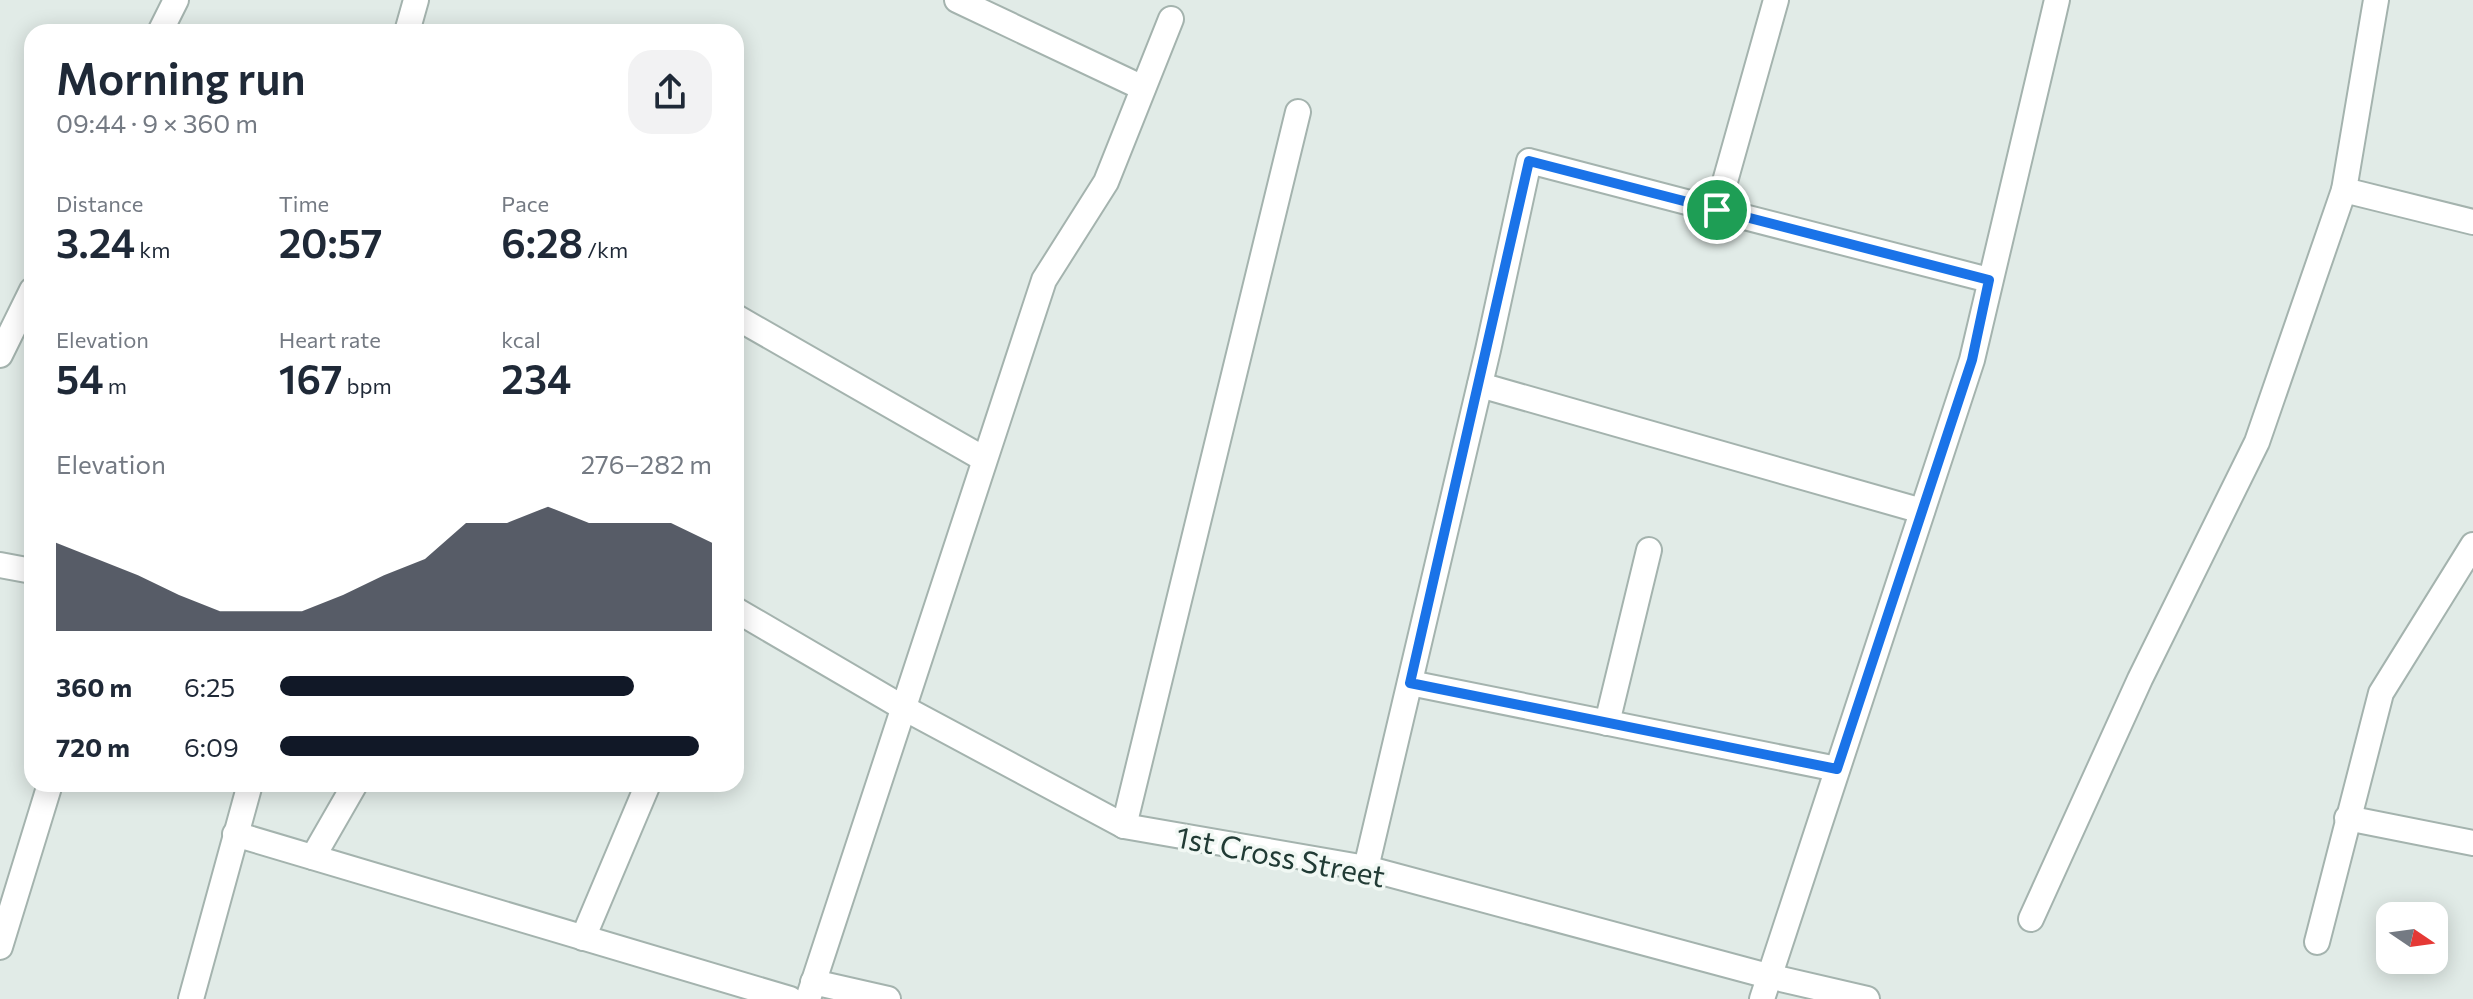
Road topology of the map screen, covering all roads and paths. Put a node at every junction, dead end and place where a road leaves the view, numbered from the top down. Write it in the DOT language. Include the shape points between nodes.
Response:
graph roads {
  1 [pos="176,0"];
  2 [pos="416,0"];
  3 [pos="957,0"];
  4 [pos="1776,0"];
  5 [pos="2057,0"];
  6 [pos="2376,0"];
  7 [pos="1171,19"];
  8 [pos="164,24"];
  9 [pos="409,24"];
  10 [pos="1143,88"];
  11 [pos="1298,112"];
  12 [pos="2344,190"];
  13 [pos="1717,210"];
  14 [pos="2473,222"];
  15 [pos="1989,280"];
  16 [pos="24,306"];
  17 [pos="744,322"];
  18 [pos="0,355"];
  19 [pos="1480,385"];
  20 [pos="984,459"];
  21 [pos="1922,511"];
  22 [pos="2473,545"];
  23 [pos="1649,550"];
  24 [pos="0,565"];
  25 [pos="24,570"];
  26 [pos="744,615"];
  27 [pos="1410,683"];
  28 [pos="902,707"];
  29 [pos="1607,723"];
  30 [pos="1837,769"];
  31 [pos="48,792"];
  32 [pos="248,792"];
  33 [pos="350,792"];
  34 [pos="645,792"];
  35 [pos="2347,818"];
  36 [pos="1124,826"];
  37 [pos="235,834"];
  38 [pos="2473,843"];
  39 [pos="313,857"];
  40 [pos="1366,868"];
  41 [pos="2031,919"];
  42 [pos="583,938"];
  43 [pos="2317,942"];
  44 [pos="0,947"];
  45 [pos="1765,988"];
  46 [pos="811,990"];
  47 [pos="191,999"];
  48 [pos="790,999"];
  49 [pos="888,999"];
  50 [pos="1867,999"];
  1 -- 8 [label="street"];
  2 -- 9 [label="street"];
  3 -- 10 [label="street"];
  4 -- 13 [label="street"];
  5 -- 15 [label="street"];
  6 -- 12 [label="street"];
  7 -- 10 [label="street"];
  10 -- 20 [label="street" via="1106,182 1044,280"];
  11 -- 36 [label="street"];
  12 -- 14 [label="street"];
  12 -- 41 [label="street" via="2257,442 2140,679"];
  13 -- 15 [label="street"];
  13 -- 19 [label="street" via="1529,161"];
  15 -- 21 [label="street" via="1972,360"];
  16 -- 18 [label="street"];
  17 -- 20 [label="street"];
  19 -- 21 [label="street"];
  19 -- 27 [label="street"];
  20 -- 28 [label="street"];
  21 -- 30 [label="street"];
  22 -- 35 [label="street" via="2381,693"];
  23 -- 29 [label="street"];
  24 -- 25 [label="street"];
  26 -- 28 [label="street, 1st Cross Street"];
  27 -- 29 [label="street"];
  27 -- 40 [label="street"];
  28 -- 36 [label="street, 1st Cross Street"];
  28 -- 46 [label="street"];
  29 -- 30 [label="street"];
  30 -- 45 [label="street"];
  31 -- 44 [label="street"];
  32 -- 37 [label="street"];
  33 -- 39 [label="street"];
  34 -- 42 [label="street"];
  35 -- 38 [label="street"];
  35 -- 43 [label="street"];
  36 -- 40 [label="street, 1st Cross Street"];
  37 -- 39 [label="street"];
  37 -- 47 [label="street"];
  39 -- 42 [label="street"];
  40 -- 45 [label="street, 1st Cross Street"];
  42 -- 48 [label="street"];
  45 -- 50 [label="street, 1st Cross Street"];
  46 -- 49 [label="street"];
}
